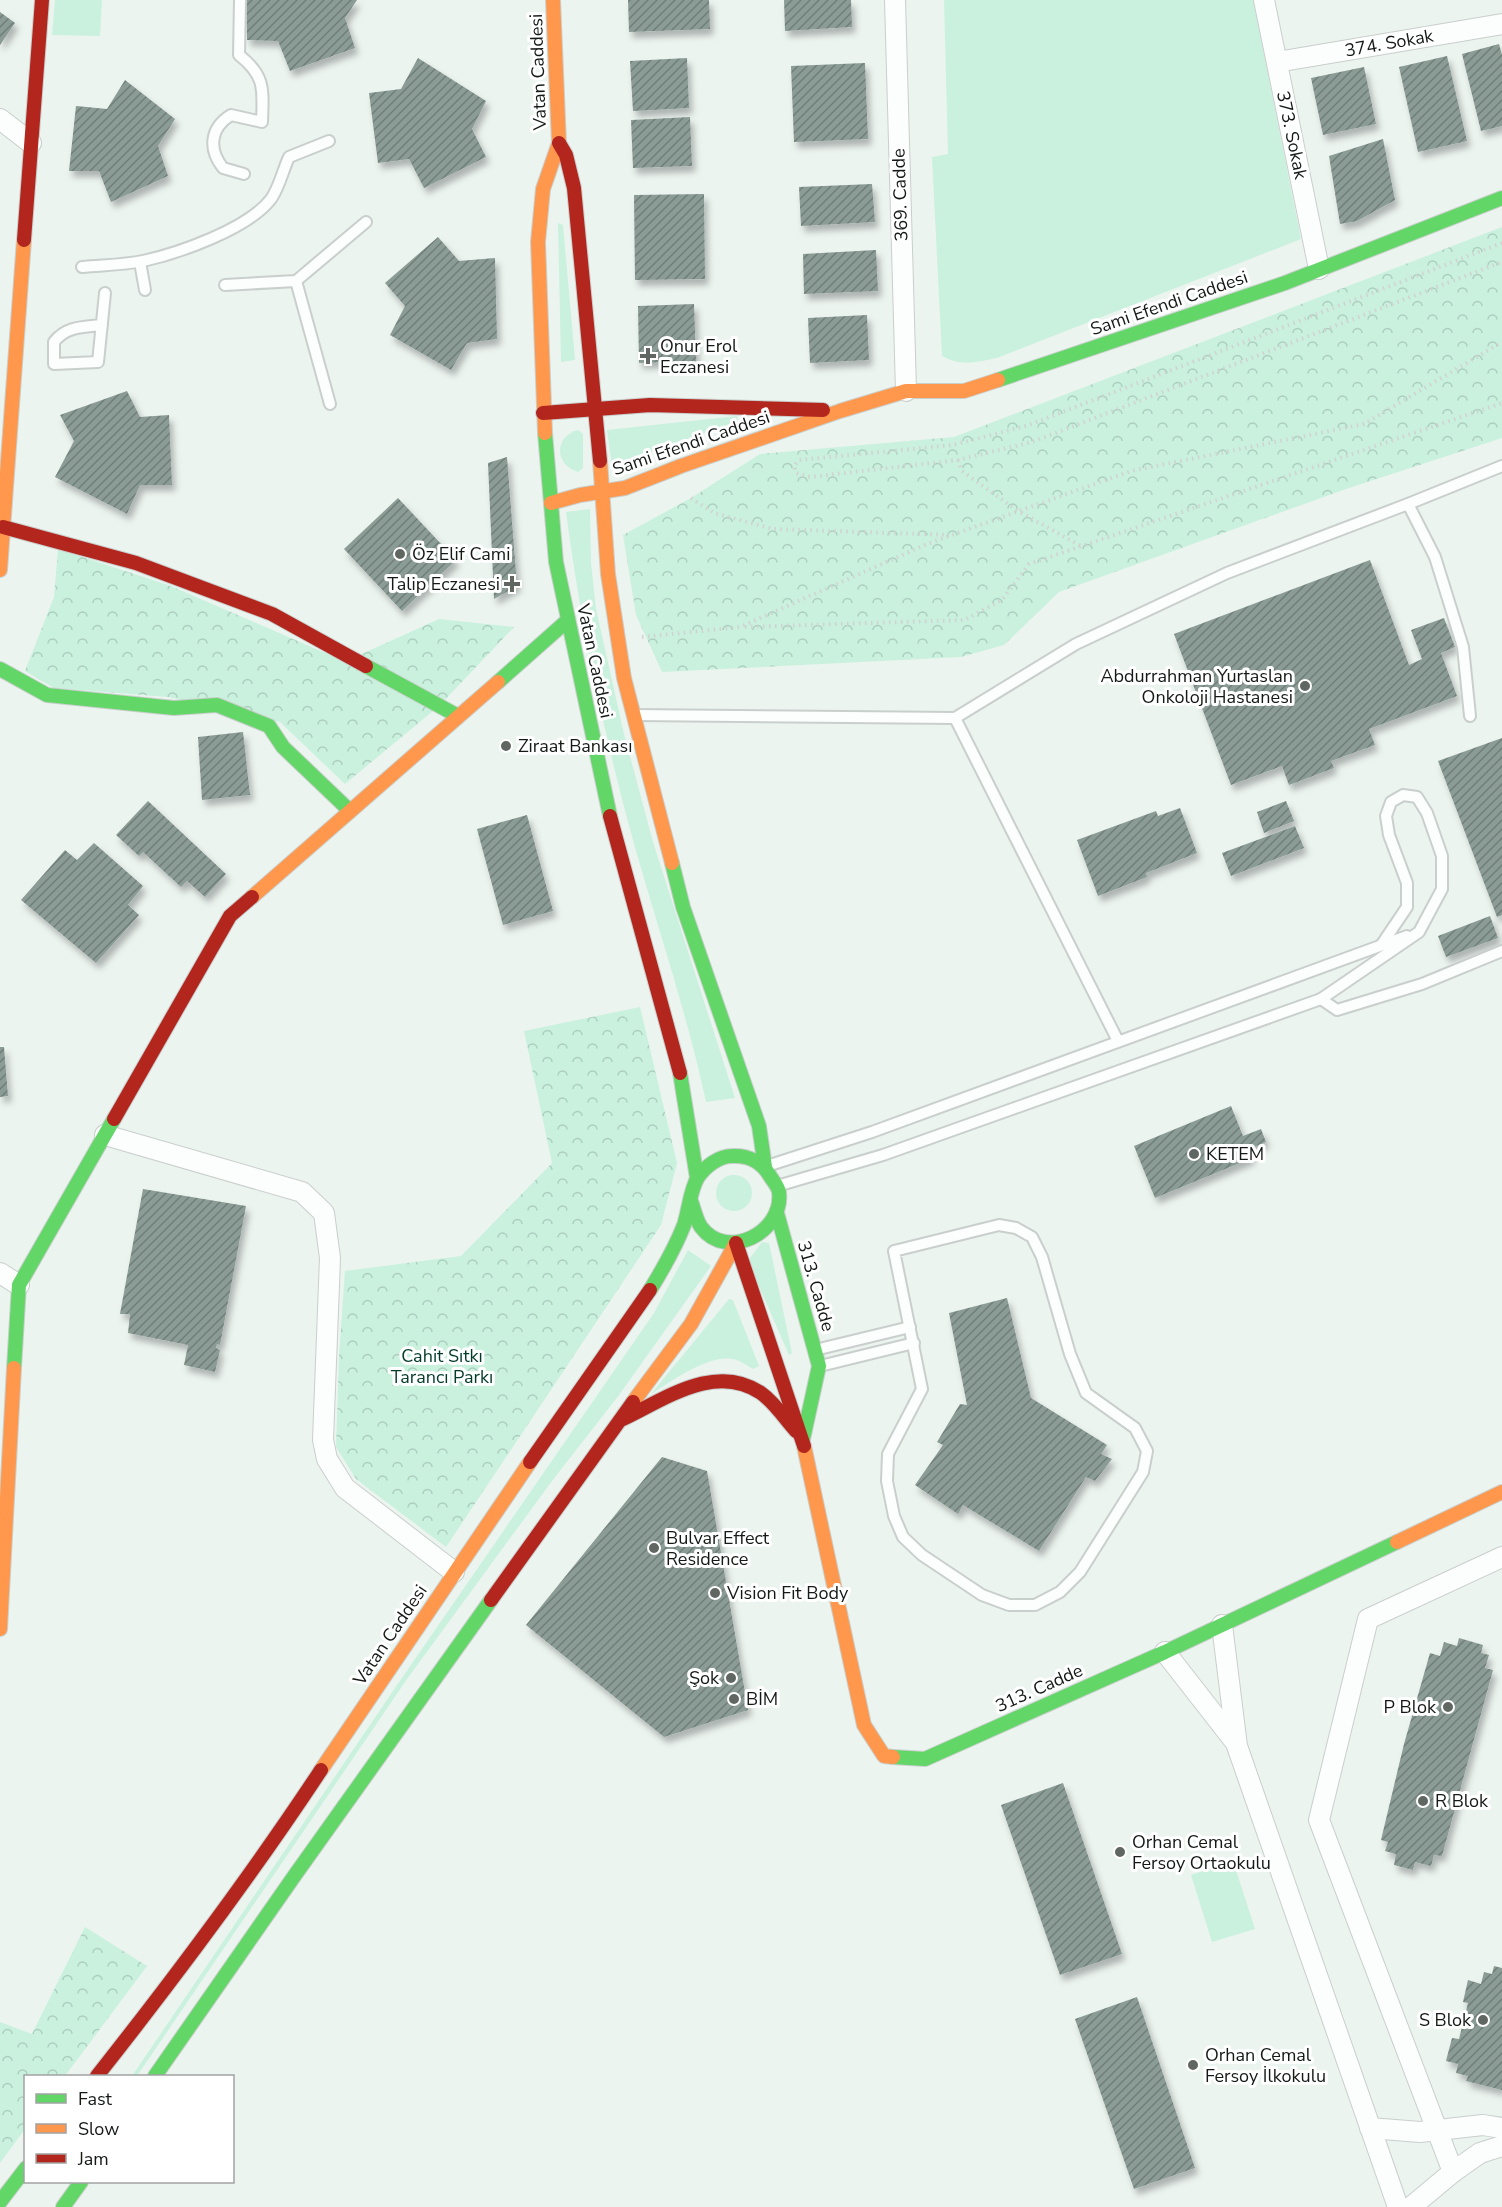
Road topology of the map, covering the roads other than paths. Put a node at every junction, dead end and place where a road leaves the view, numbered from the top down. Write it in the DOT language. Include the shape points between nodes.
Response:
graph roads {
  1 [pos="42,0"];
  2 [pos="240,0"];
  3 [pos="553,0"];
  4 [pos="895,0"];
  5 [pos="1264,0"];
  6 [pos="1502,24"];
  7 [pos="1277,62"];
  8 [pos="0,119"];
  9 [pos="329,141"];
  10 [pos="31,143"];
  11 [pos="559,143"];
  12 [pos="244,174"];
  13 [pos="1502,198"];
  14 [pos="366,222"];
  15 [pos="140,262"];
  16 [pos="82,267"];
  17 [pos="1319,269"];
  18 [pos="296,281"];
  19 [pos="225,285"];
  20 [pos="145,290"];
  21 [pos="105,293"];
  22 [pos="0,315"];
  23 [pos="102,325"];
  24 [pos="18,330"];
  25 [pos="906,391"];
  26 [pos="330,404"];
  27 [pos="595,409"];
  28 [pos="840,411"];
  29 [pos="543,413"];
  30 [pos="1502,466"];
  31 [pos="603,492"];
  32 [pos="551,503"];
  33 [pos="1408,504"];
  34 [pos="2,518"];
  35 [pos="0,570"];
  36 [pos="568,620"];
  37 [pos="0,669"];
  38 [pos="633,715"];
  39 [pos="458,716"];
  40 [pos="1470,716"];
  41 [pos="955,718"];
  42 [pos="350,811"];
  43 [pos="1419,933"];
  44 [pos="1382,944"];
  45 [pos="1502,951"];
  46 [pos="1321,999"];
  47 [pos="1118,1041"];
  48 [pos="105,1135"];
  49 [pos="765,1167"];
  50 [pos="697,1178"];
  51 [pos="777,1186"];
  52 [pos="692,1201"];
  53 [pos="777,1213"];
  54 [pos="736,1244"];
  55 [pos="0,1273"];
  56 [pos="19,1285"];
  57 [pos="910,1327"];
  58 [pos="914,1343"];
  59 [pos="815,1350"];
  60 [pos="819,1366"];
  61 [pos="619,1421"];
  62 [pos="803,1439"];
  63 [pos="5,1449"];
  64 [pos="1502,1492"];
  65 [pos="1502,1557"];
  66 [pos="454,1572"];
  67 [pos="1222,1625"];
  68 [pos="0,1629"];
  69 [pos="1165,1652"];
  70 [pos="1237,1746"];
  71 [pos="98,2075"];
  72 [pos="156,2075"];
  73 [pos="1370,2128"];
  74 [pos="1502,2128"];
  75 [pos="1437,2130"];
  76 [pos="1502,2146"];
  77 [pos="24,2171"];
  78 [pos="1453,2172"];
  79 [pos="80,2183"];
  80 [pos="0,2202"];
  81 [pos="63,2207"];
  82 [pos="1398,2207"];
  83 [pos="1412,2207"];
  1 -- 10 [label="main road"];
  2 -- 12 [label="lane" via="239,55 261,82 262,122 231,114 218,125 213,150 223,168"];
  3 -- 11 [label="main road, Vatan Caddesi"];
  4 -- 25 [label="street, 369. Cadde"];
  5 -- 7 [label="street, 373. Sokak"];
  6 -- 7 [label="street, 374. Sokak"];
  7 -- 17 [label="street, 373. Sokak"];
  8 -- 10 [label="street"];
  9 -- 15 [label="lane" via="289,157 272,198 241,225"];
  10 -- 24 [label="main road"];
  11 -- 27 [label="main road, Vatan Caddesi" via="574,188"];
  11 -- 29 [label="main road, Vatan Caddesi" via="543,189 539,219"];
  13 -- 17 [label="main road, Sami Efendi Caddesi"];
  14 -- 18 [label="lane"];
  15 -- 16 [label="lane"];
  15 -- 20 [label="lane"];
  17 -- 25 [label="main road, Sami Efendi Caddesi" via="964,391"];
  18 -- 19 [label="lane"];
  18 -- 26 [label="lane"];
  21 -- 23 [label="lane"];
  22 -- 24 [label="street"];
  23 -- 23 [label="lane" via="98,362 54,364 54,342 63,333"];
  24 -- 34 [label="main road"];
  25 -- 28 [label="main road, Sami Efendi Caddesi"];
  27 -- 28 [label="main road, Sami Efendi Caddesi" via="650,405"];
  27 -- 29 [label="main road, Sami Efendi Caddesi"];
  27 -- 31 [label="main road, Vatan Caddesi"];
  28 -- 31 [label="main road, Sami Efendi Caddesi" via="625,488"];
  29 -- 32 [label="main road, Vatan Caddesi"];
  30 -- 33 [label="lane"];
  31 -- 32 [label="main road, Sami Efendi Caddesi"];
  31 -- 38 [label="main road, Vatan Caddesi" via="608,574"];
  32 -- 36 [label="main road, Vatan Caddesi" via="556,562"];
  33 -- 40 [label="lane" via="1435,557 1463,647"];
  33 -- 41 [label="lane" via="1227,573 1076,644"];
  34 -- 35 [label="main road"];
  34 -- 39 [label="main road" via="272,614"];
  36 -- 39 [label="main road"];
  36 -- 50 [label="main road, Vatan Caddesi" via="611,824 678,1062"];
  37 -- 42 [label="main road" via="47,695 174,708 217,705 269,726 283,747"];
  38 -- 41 [label="lane"];
  38 -- 49 [label="main road, Vatan Caddesi" via="683,907 759,1126"];
  39 -- 42 [label="main road"];
  41 -- 47 [label="lane"];
  42 -- 48 [label="main road" via="230,916"];
  43 -- 44 [label="lane"];
  43 -- 44 [label="lane" via="1442,889 1442,856 1418,797 1404,795 1391,802 1386,816 1389,836 1407,883 1407,907"];
  43 -- 46 [label="lane"];
  44 -- 47 [label="lane"];
  45 -- 46 [label="lane" via="1422,984 1337,1010"];
  46 -- 51 [label="lane" via="883,1155"];
  47 -- 49 [label="lane" via="872,1132"];
  48 -- 56 [label="main road"];
  48 -- 66 [label="street" via="302,1192 324,1213 330,1258 323,1440 327,1459 345,1488"];
  49 -- 50 [label="main road" via="743,1156 730,1156 711,1164"];
  49 -- 51 [label="main road, Vatan Caddesi"];
  50 -- 52 [label="main road, Vatan Caddesi"];
  51 -- 53 [label="main road"];
  52 -- 54 [label="main road" via="696,1220 703,1229 721,1241"];
  52 -- 66 [label="main road, Vatan Caddesi" via="674,1247 651,1289"];
  53 -- 54 [label="main road" via="760,1236"];
  53 -- 59 [label="main road, 313. Cadde"];
  54 -- 61 [label="main road" via="691,1324"];
  54 -- 62 [label="main road, 313. Cadde"];
  55 -- 56 [label="street"];
  56 -- 63 [label="main road"];
  57 -- 58 [label="lane"];
  57 -- 58 [label="lane" via="894,1251 999,1225 1032,1237 1086,1393 1135,1428 1147,1451 1143,1472 1080,1572 1060,1592 1035,1605 1009,1605 982,1595 922,1555 903,1537 887,1481 888,1454 922,1389"];
  57 -- 59 [label="lane"];
  58 -- 60 [label="lane"];
  59 -- 60 [label="main road, 313. Cadde"];
  60 -- 62 [label="main road, 313. Cadde"];
  61 -- 62 [label="main road" via="692,1386 726,1380 761,1393"];
  61 -- 72 [label="main road"];
  62 -- 69 [label="main road, 313. Cadde" via="864,1725 884,1756 925,1759"];
  63 -- 68 [label="main road"];
  64 -- 67 [label="main road, 313. Cadde"];
  65 -- 75 [label="street" via="1368,1619 1319,1820"];
  66 -- 71 [label="main road, Vatan Caddesi" via="264,1854 183,1967"];
  67 -- 69 [label="main road, 313. Cadde"];
  67 -- 70 [label="street"];
  69 -- 70 [label="street"];
  70 -- 73 [label="street"];
  73 -- 75 [label="street"];
  73 -- 82 [label="street"];
  74 -- 75 [label="street" via="1483,2124"];
  75 -- 78 [label="street"];
  76 -- 78 [label="street" via="1480,2153"];
  77 -- 80 [label="main road"];
  78 -- 83 [label="street"];
  79 -- 81 [label="main road"];
}
